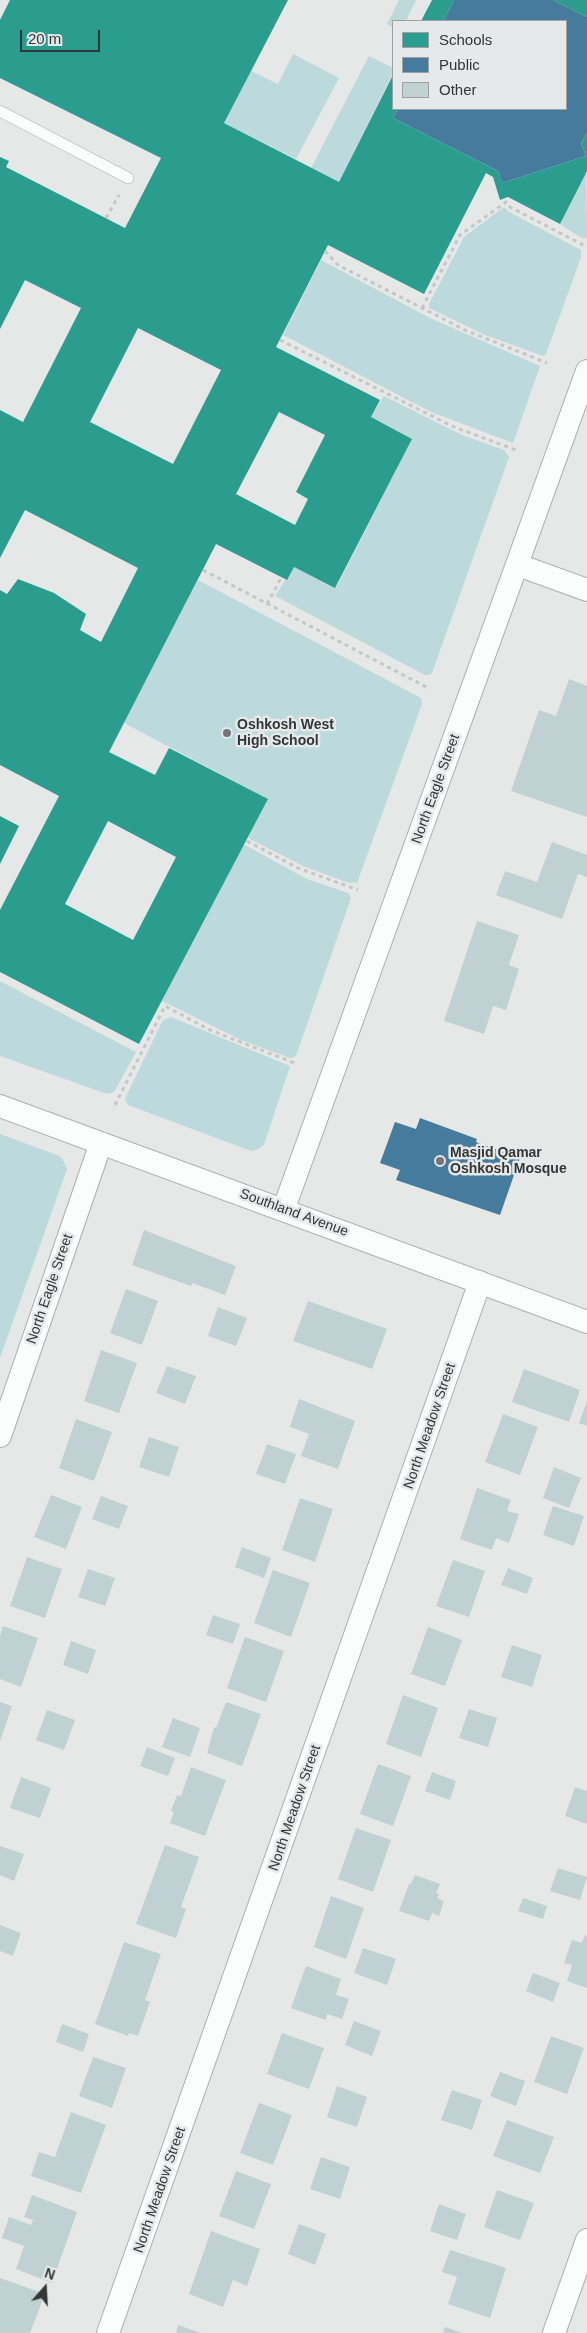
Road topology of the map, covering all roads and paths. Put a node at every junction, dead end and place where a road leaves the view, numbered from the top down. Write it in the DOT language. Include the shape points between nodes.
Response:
graph roads {
  1 [pos="0,111"];
  2 [pos="128,178"];
  3 [pos="106,218"];
  4 [pos="587,247"];
  5 [pos="325,251"];
  6 [pos="422,308"];
  7 [pos="280,340"];
  8 [pos="547,362"];
  9 [pos="587,371"];
  10 [pos="516,450"];
  11 [pos="518,565"];
  12 [pos="203,570"];
  13 [pos="281,578"];
  14 [pos="587,590"];
  15 [pos="267,604"];
  16 [pos="430,689"];
  17 [pos="247,841"];
  18 [pos="358,890"];
  19 [pos="296,1064"];
  20 [pos="115,1105"];
  21 [pos="0,1106"];
  22 [pos="101,1143"];
  23 [pos="284,1208"];
  24 [pos="480,1282"];
  25 [pos="587,1322"];
  26 [pos="0,1436"];
  27 [pos="587,2240"];
  28 [pos="108,2333"];
  29 [pos="554,2333"];
  1 -- 2 [label="lane"];
  2 -- 3 [label="path"];
  4 -- 6 [label="path" via="506,202 460,235"];
  5 -- 6 [label="path" via="338,265"];
  6 -- 8 [label="path" via="489,341"];
  7 -- 10 [label="path" via="454,427"];
  9 -- 11 [label="street, North Eagle Street"];
  11 -- 14 [label="street"];
  11 -- 23 [label="street, North Eagle Street"];
  12 -- 15 [label="path"];
  13 -- 15 [label="path"];
  15 -- 16 [label="path"];
  17 -- 18 [label="path" via="298,868"];
  19 -- 20 [label="path" via="210,1030 165,1006"];
  21 -- 22 [label="street, Southland Avenue"];
  22 -- 23 [label="street, Southland Avenue"];
  22 -- 26 [label="street, North Eagle Street"];
  23 -- 24 [label="street, Southland Avenue"];
  24 -- 25 [label="street, Southland Avenue"];
  24 -- 28 [label="street, North Meadow Street"];
  27 -- 29 [label="street"];
}
